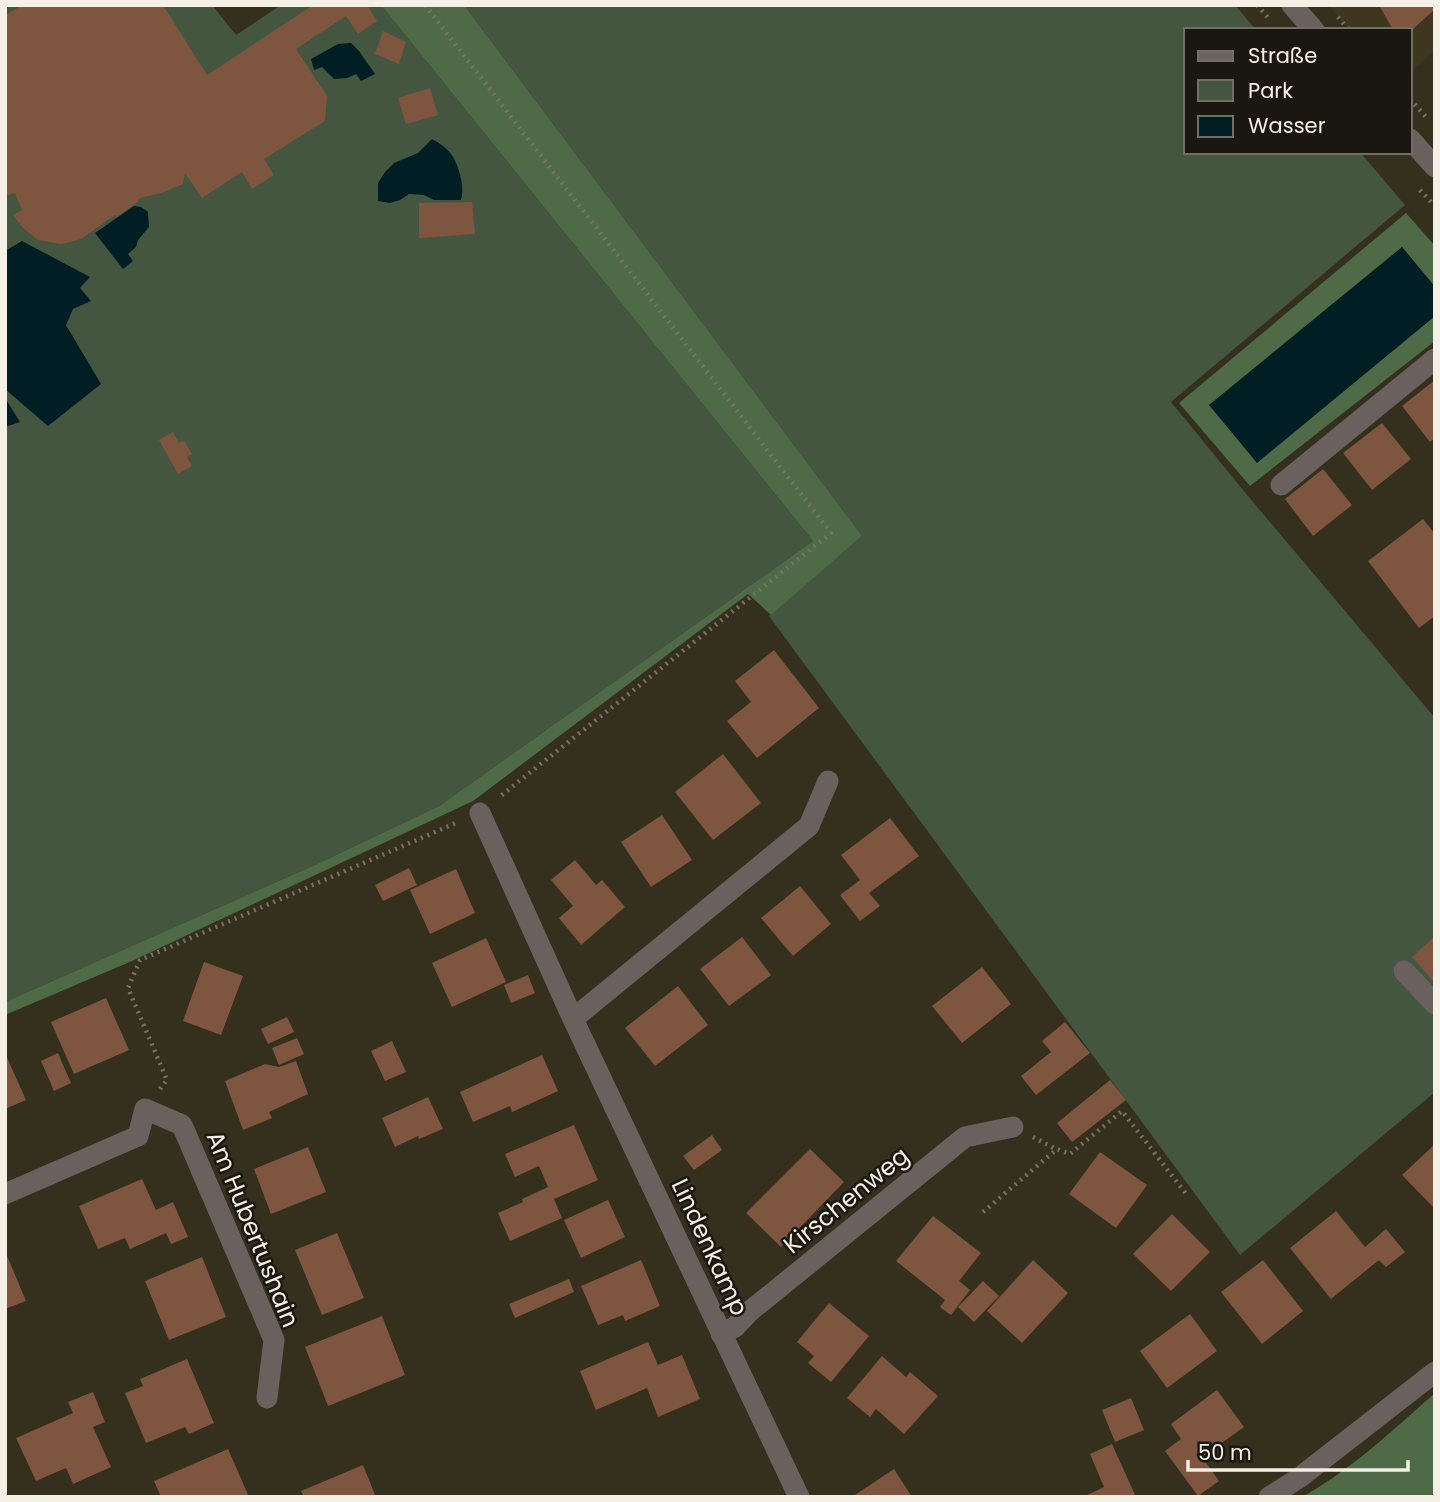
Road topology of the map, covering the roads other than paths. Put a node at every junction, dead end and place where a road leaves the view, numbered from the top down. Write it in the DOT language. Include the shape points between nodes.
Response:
graph roads {
  1 [pos="1292,5"];
  2 [pos="1312,28"];
  3 [pos="1412,141"];
  4 [pos="1435,167"];
  5 [pos="1435,359"];
  6 [pos="1281,485"];
  7 [pos="828,781"];
  8 [pos="480,813"];
  9 [pos="1404,971"];
  10 [pos="1435,1004"];
  11 [pos="573,1019"];
  12 [pos="1013,1127"];
  13 [pos="5,1194"];
  14 [pos="721,1334"];
  15 [pos="1435,1372"];
  16 [pos="267,1398"];
  17 [pos="799,1497"];
  18 [pos="1269,1497"];
  1 -- 2 [label="street"];
  3 -- 4 [label="street"];
  5 -- 6 [label="street"];
  7 -- 11 [label="street" via="809,826"];
  8 -- 11 [label="street, Lindenkamp"];
  9 -- 10 [label="street"];
  11 -- 14 [label="street, Lindenkamp"];
  12 -- 14 [label="street, Kirschenweg" via="965,1138"];
  13 -- 16 [label="street, Am Hubertushain" via="138,1136 145,1109 182,1125 274,1340"];
  14 -- 17 [label="street, Lindenkamp"];
  15 -- 18 [label="street"];
}
